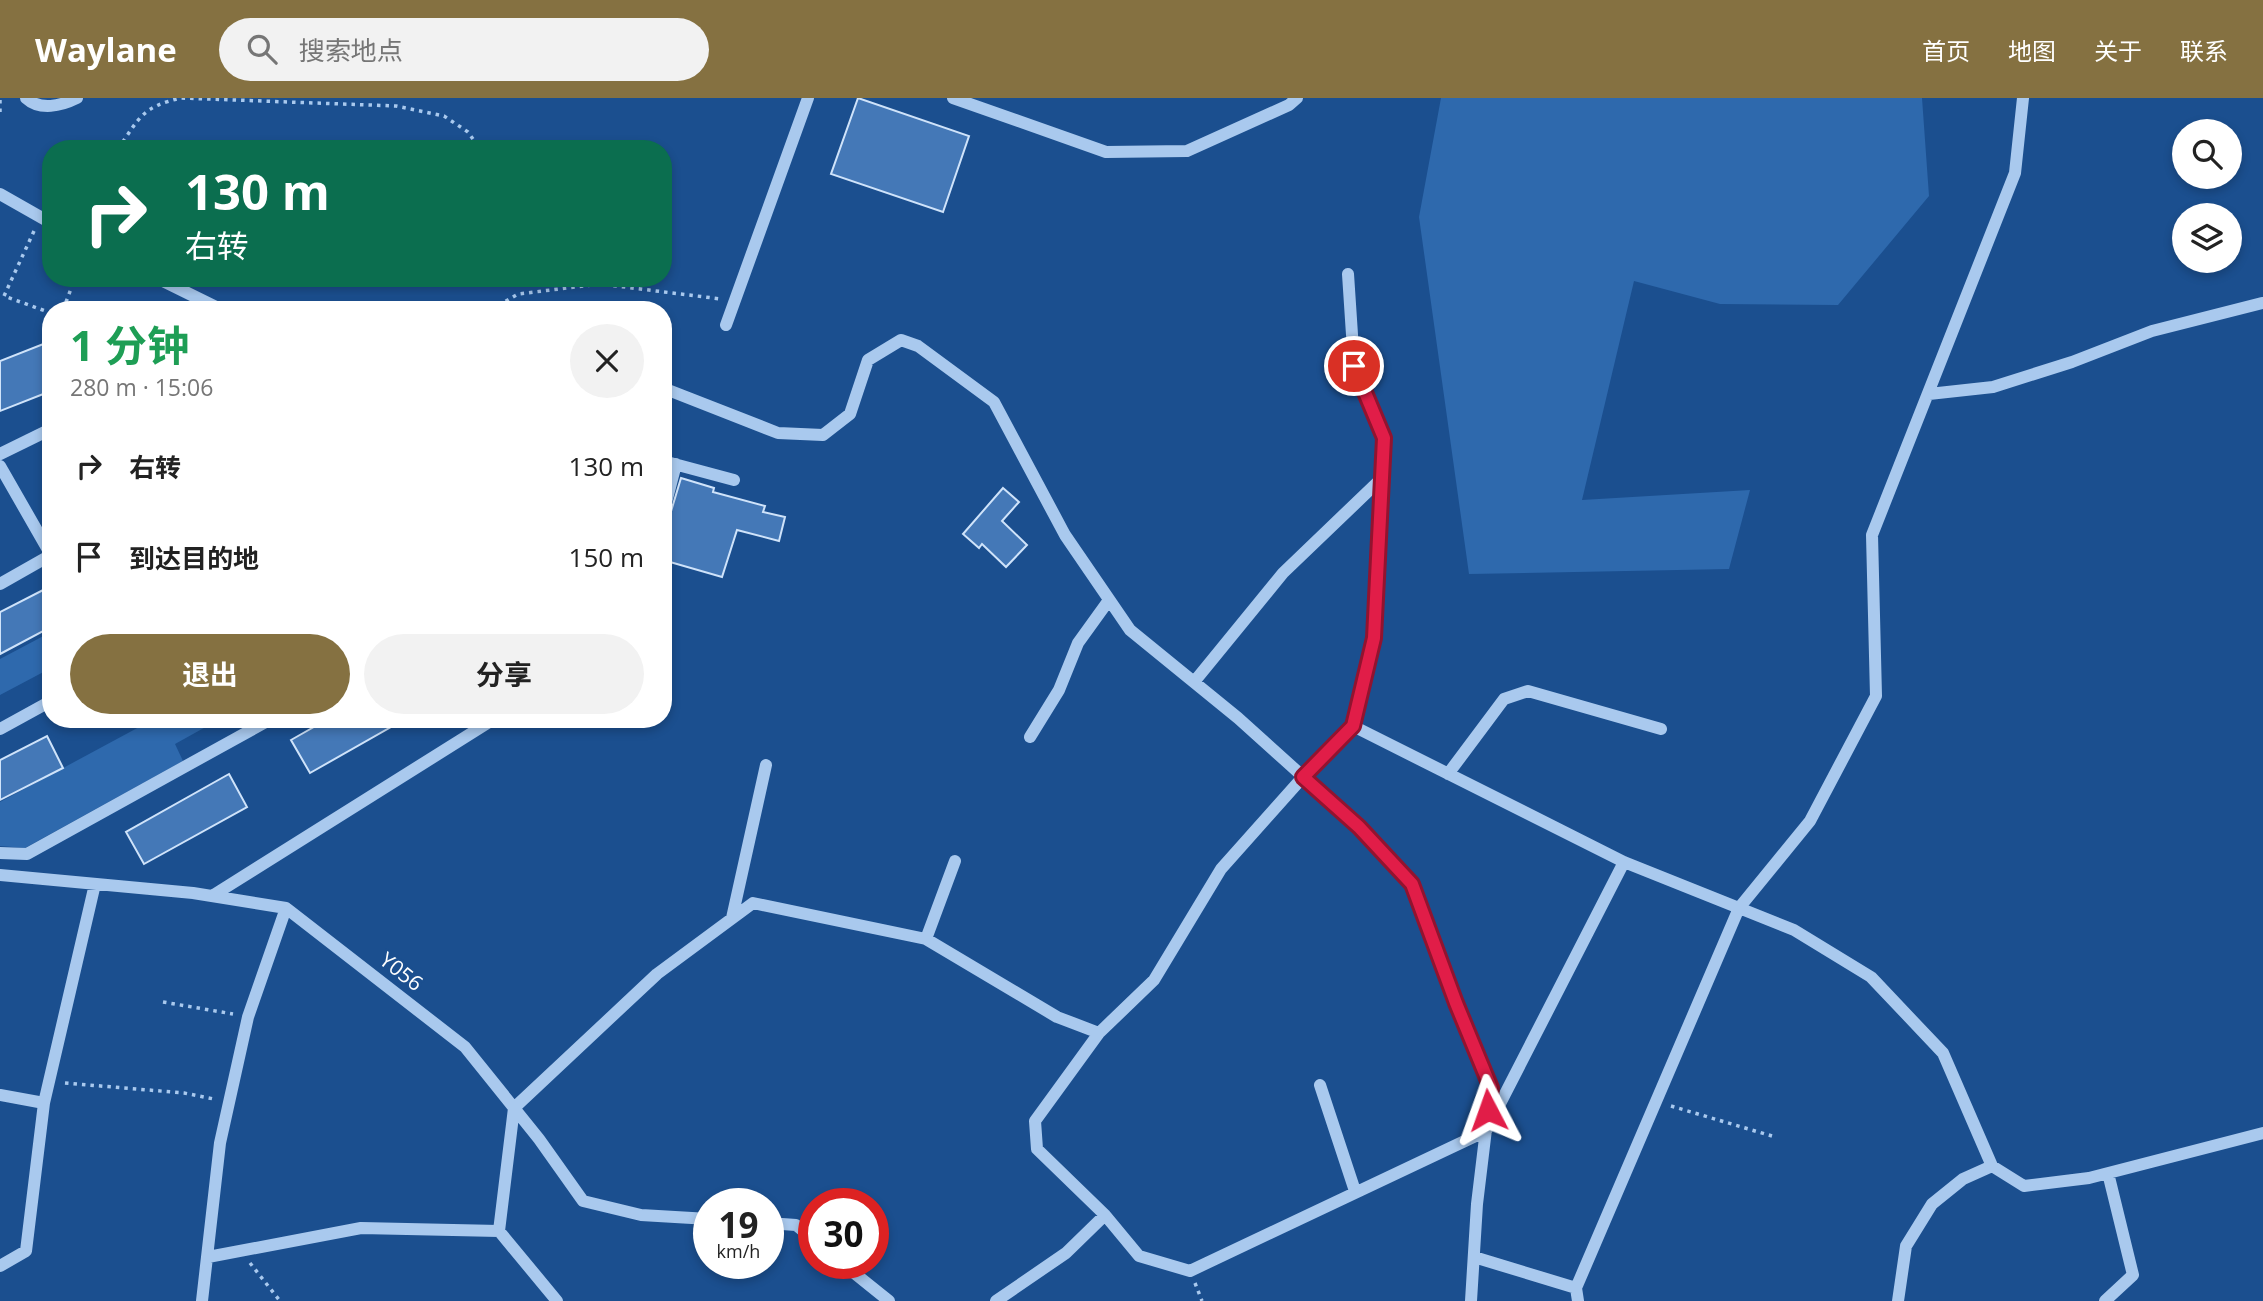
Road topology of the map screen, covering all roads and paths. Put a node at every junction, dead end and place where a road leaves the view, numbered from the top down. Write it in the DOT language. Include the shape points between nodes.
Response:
graph roads {
  1 [pos="0,98"];
  2 [pos="26,98"];
  3 [pos="77,98"];
  4 [pos="808,98"];
  5 [pos="953,98"];
  6 [pos="1297,98"];
  7 [pos="2023,98"];
  8 [pos="0,112"];
  9 [pos="124,140"];
  10 [pos="474,140"];
  11 [pos="0,194"];
  12 [pos="42,218"];
  13 [pos="42,226"];
  14 [pos="1348,274"];
  15 [pos="175,287"];
  16 [pos="575,287"];
  17 [pos="625,287"];
  18 [pos="735,300"];
  19 [pos="204,301"];
  20 [pos="506,301"];
  21 [pos="2262,303"];
  22 [pos="42,310"];
  23 [pos="726,325"];
  24 [pos="672,392"];
  25 [pos="1929,394"];
  26 [pos="42,433"];
  27 [pos="0,454"];
  28 [pos="672,464"];
  29 [pos="0,466"];
  30 [pos="1382,478"];
  31 [pos="734,480"];
  32 [pos="42,539"];
  33 [pos="42,560"];
  34 [pos="0,584"];
  35 [pos="1109,600"];
  36 [pos="1194,682"];
  37 [pos="42,706"];
  38 [pos="1353,726"];
  39 [pos="255,728"];
  40 [pos="480,728"];
  41 [pos="0,729"];
  42 [pos="1661,729"];
  43 [pos="1030,737"];
  44 [pos="766,765"];
  45 [pos="1448,774"];
  46 [pos="1303,777"];
  47 [pos="0,853"];
  48 [pos="955,861"];
  49 [pos="1624,862"];
  50 [pos="0,876"];
  51 [pos="95,884"];
  52 [pos="212,896"];
  53 [pos="286,908"];
  54 [pos="1738,908"];
  55 [pos="732,918"];
  56 [pos="926,939"];
  57 [pos="163,1002"];
  58 [pos="248,1017"];
  59 [pos="1099,1033"];
  60 [pos="49,1082"];
  61 [pos="1320,1085"];
  62 [pos="0,1095"];
  63 [pos="229,1102"];
  64 [pos="1656,1102"];
  65 [pos="44,1103"];
  66 [pos="514,1108"];
  67 [pos="1486,1131"];
  68 [pos="2263,1133"];
  69 [pos="1772,1136"];
  70 [pos="1992,1166"];
  71 [pos="2108,1173"];
  72 [pos="1355,1191"];
  73 [pos="1105,1215"];
  74 [pos="693,1218"];
  75 [pos="499,1231"];
  76 [pos="239,1251"];
  77 [pos="208,1257"];
  78 [pos="1474,1257"];
  79 [pos="0,1266"];
  80 [pos="862,1279"];
  81 [pos="1577,1295"];
  82 [pos="202,1301"];
  83 [pos="280,1301"];
  84 [pos="557,1301"];
  85 [pos="889,1301"];
  86 [pos="996,1301"];
  87 [pos="1471,1301"];
  88 [pos="1898,1301"];
  89 [pos="2105,1301"];
  1 -- 8 [label="path"];
  2 -- 3 [label="street" via="32,104 50,106"];
  4 -- 18 [label="street"];
  5 -- 6 [label="street" via="1106,152 1187,151"];
  7 -- 25 [label="street" via="2015,173"];
  9 -- 10 [label="path" via="140,117 157,104 181,98 397,106 444,116"];
  11 -- 12 [label="street"];
  13 -- 22 [label="path" via="4,296"];
  14 -- 30 [label="street" via="1354,366 1384,438"];
  15 -- 19 [label="street"];
  16 -- 20 [label="path" via="518,294"];
  17 -- 18 [label="path"];
  18 -- 23 [label="street"];
  21 -- 25 [label="street" via="2152,331 1993,387"];
  24 -- 35 [label="street" via="778,433 823,435 850,414 868,360 901,340 918,346 993,402 1065,535"];
  25 -- 54 [label="street" via="1872,535 1875,696 1810,821"];
  26 -- 27 [label="street"];
  28 -- 31 [label="street"];
  29 -- 32 [label="street"];
  30 -- 36 [label="street" via="1283,573"];
  30 -- 38 [label="street" via="1374,638"];
  33 -- 34 [label="street"];
  35 -- 36 [label="street" via="1130,630"];
  35 -- 43 [label="street" via="1078,643 1059,690"];
  36 -- 46 [label="street"];
  37 -- 41 [label="street"];
  38 -- 45 [label="street"];
  38 -- 46 [label="street"];
  39 -- 47 [label="street" via="27,853"];
  40 -- 52 [label="street"];
  42 -- 45 [label="street" via="1528,691 1504,699"];
  44 -- 55 [label="street"];
  45 -- 49 [label="street"];
  46 -- 59 [label="street" via="1221,869 1154,980"];
  46 -- 67 [label="street" via="1359,827 1412,884 1491,1088"];
  48 -- 56 [label="street"];
  49 -- 54 [label="street"];
  49 -- 67 [label="street"];
  50 -- 51 [label="street, Y056 / Y056"];
  51 -- 52 [label="street, Y056 / Y056"];
  51 -- 60 [label="street"];
  52 -- 53 [label="street, Y056 / Y056"];
  53 -- 58 [label="street"];
  53 -- 66 [label="street, Y056 / Y056" via="465,1047"];
  54 -- 64 [label="street"];
  54 -- 70 [label="street" via="1794,930 1871,977 1942,1053"];
  55 -- 56 [label="street" via="753,903"];
  55 -- 66 [label="street" via="657,974"];
  56 -- 59 [label="street" via="1057,1017"];
  57 -- 58 [label="path"];
  58 -- 63 [label="street"];
  59 -- 73 [label="street" via="1035,1121 1037,1149"];
  60 -- 63 [label="path" via="184,1093"];
  60 -- 65 [label="street"];
  61 -- 72 [label="street"];
  62 -- 65 [label="street"];
  63 -- 77 [label="street"];
  64 -- 69 [label="path"];
  64 -- 81 [label="street"];
  65 -- 79 [label="street" via="26,1251"];
  66 -- 74 [label="street, Y056 / Y056" via="583,1201 641,1215"];
  66 -- 75 [label="street"];
  67 -- 72 [label="street"];
  67 -- 78 [label="street"];
  68 -- 71 [label="street"];
  70 -- 71 [label="street" via="2024,1186"];
  70 -- 88 [label="street" via="1963,1179 1932,1204 1906,1246"];
  71 -- 89 [label="street" via="2133,1275"];
  72 -- 73 [label="street" via="1190,1271 1139,1256"];
  73 -- 86 [label="street" via="1066,1253"];
  75 -- 76 [label="street" via="361,1228"];
  75 -- 84 [label="street"];
  76 -- 77 [label="street"];
  76 -- 83 [label="path"];
  77 -- 82 [label="street"];
  78 -- 81 [label="street"];
  78 -- 87 [label="street"];
  80 -- 85 [label="street"];
}
